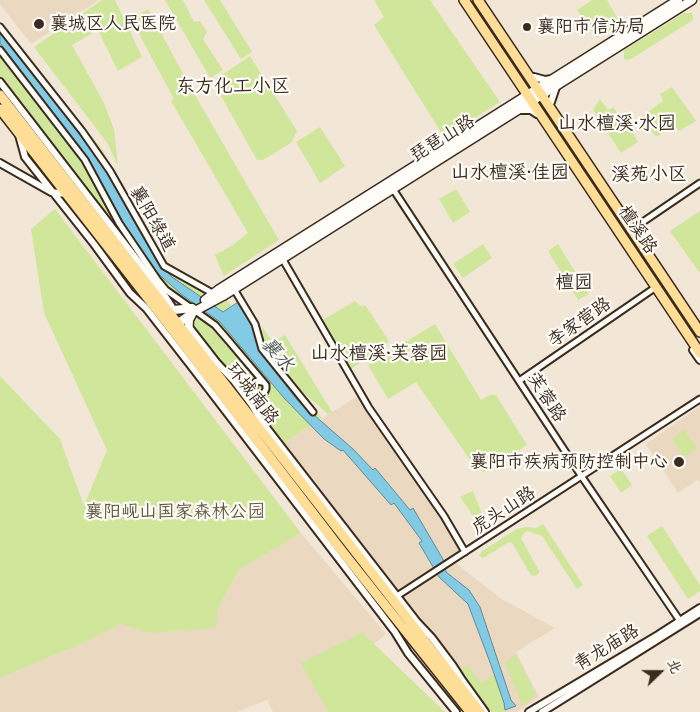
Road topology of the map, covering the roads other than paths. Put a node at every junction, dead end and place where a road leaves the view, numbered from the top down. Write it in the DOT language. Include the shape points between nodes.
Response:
graph roads {
  1 [pos="459,0"];
  2 [pos="464,0"];
  3 [pos="478,0"];
  4 [pos="482,0"];
  5 [pos="678,0"];
  6 [pos="692,0"];
  7 [pos="1,30"];
  8 [pos="0,50"];
  9 [pos="534,77"];
  10 [pos="555,81"];
  11 [pos="0,82"];
  12 [pos="520,88"];
  13 [pos="541,90"];
  14 [pos="0,95"];
  15 [pos="528,98"];
  16 [pos="551,102"];
  17 [pos="515,107"];
  18 [pos="0,109"];
  19 [pos="537,114"];
  20 [pos="19,133"];
  21 [pos="0,163"];
  22 [pos="700,182"];
  23 [pos="393,189"];
  24 [pos="51,192"];
  25 [pos="66,194"];
  26 [pos="633,229"];
  27 [pos="282,258"];
  28 [pos="654,288"];
  29 [pos="234,289"];
  30 [pos="210,298"];
  31 [pos="165,307"];
  32 [pos="174,310"];
  33 [pos="194,310"];
  34 [pos="170,326"];
  35 [pos="700,326"];
  36 [pos="188,332"];
  37 [pos="700,332"];
  38 [pos="700,353"];
  39 [pos="700,360"];
  40 [pos="519,381"];
  41 [pos="262,382"];
  42 [pos="700,399"];
  43 [pos="313,412"];
  44 [pos="582,477"];
  45 [pos="465,552"];
  46 [pos="388,603"];
  47 [pos="700,608"];
  48 [pos="700,613"];
  49 [pos="680,621"];
  50 [pos="479,711"];
  51 [pos="456,712"];
  52 [pos="529,712"];
  53 [pos="542,712"];
  1 -- 12 [label="street"];
  2 -- 15 [label="main road, 檀溪路"];
  3 -- 13 [label="main road, 檀溪路"];
  4 -- 9 [label="street"];
  5 -- 10 [label="main road, 琵琶山路"];
  6 -- 10 [label="main road, 琵琶山路"];
  7 -- 30 [label="street, 襄阳绿道" via="110,171 164,266"];
  8 -- 33 [label="street, 襄阳绿道" via="85,160 119,223 157,279 166,290"];
  9 -- 10 [label="street"];
  9 -- 13 [label="street"];
  10 -- 13 [label="main road, 琵琶山路"];
  10 -- 16 [label="street"];
  11 -- 32 [label="street"];
  12 -- 15 [label="street"];
  12 -- 17 [label="street"];
  13 -- 15 [label="main road, 琵琶山路"];
  13 -- 16 [label="street"];
  13 -- 26 [label="main road, 檀溪路"];
  14 -- 31 [label="main road, 环城南路"];
  15 -- 17 [label="main road, 琵琶山路"];
  15 -- 19 [label="street"];
  15 -- 28 [label="main road, 檀溪路"];
  16 -- 26 [label="street"];
  17 -- 19 [label="street"];
  17 -- 23 [label="main road, 琵琶山路"];
  17 -- 30 [label="main road, 琵琶山路"];
  18 -- 20 [label="main road, 环城南路"];
  19 -- 28 [label="street"];
  20 -- 24 [label="street" via="25,157"];
  20 -- 25 [label="main road, 环城南路"];
  21 -- 24 [label="street"];
  22 -- 26 [label="street"];
  23 -- 27 [label="main road, 琵琶山路"];
  23 -- 40 [label="street, 芙蓉路"];
  24 -- 25 [label="street"];
  24 -- 34 [label="street" via="130,293"];
  25 -- 34 [label="main road, 环城南路"];
  26 -- 35 [label="street"];
  26 -- 37 [label="main road, 檀溪路"];
  27 -- 29 [label="main road, 琵琶山路"];
  27 -- 45 [label="street" via="369,408"];
  28 -- 38 [label="main road, 檀溪路"];
  28 -- 39 [label="street"];
  28 -- 40 [label="street, 李家营路"];
  29 -- 30 [label="main road, 琵琶山路"];
  29 -- 43 [label="street" via="255,324 262,349"];
  30 -- 33 [label="main road"];
  31 -- 32 [label="main road"];
  31 -- 34 [label="main road, 环城南路"];
  32 -- 33 [label="main road"];
  33 -- 34 [label="main road"];
  33 -- 36 [label="main road"];
  33 -- 41 [label="street, 襄阳绿道" via="215,325 266,387 266,392 257,394 253,387 255,382"];
  34 -- 36 [label="main road, 环城南路"];
  34 -- 46 [label="main road, 环城南路"];
  36 -- 46 [label="main road, 环城南路"];
  40 -- 44 [label="street, 芙蓉路"];
  42 -- 44 [label="street, 虎头山路"];
  44 -- 45 [label="street, 虎头山路"];
  44 -- 49 [label="street, 芙蓉路"];
  45 -- 46 [label="street, 虎头山路"];
  46 -- 50 [label="main road, 环城南路"];
  46 -- 50 [label="street" via="453,666"];
  46 -- 51 [label="street" via="395,632 408,653"];
  47 -- 49 [label="street, 青龙庙路"];
  48 -- 53 [label="street, 青龙庙路"];
  49 -- 52 [label="street, 青龙庙路"];
}
